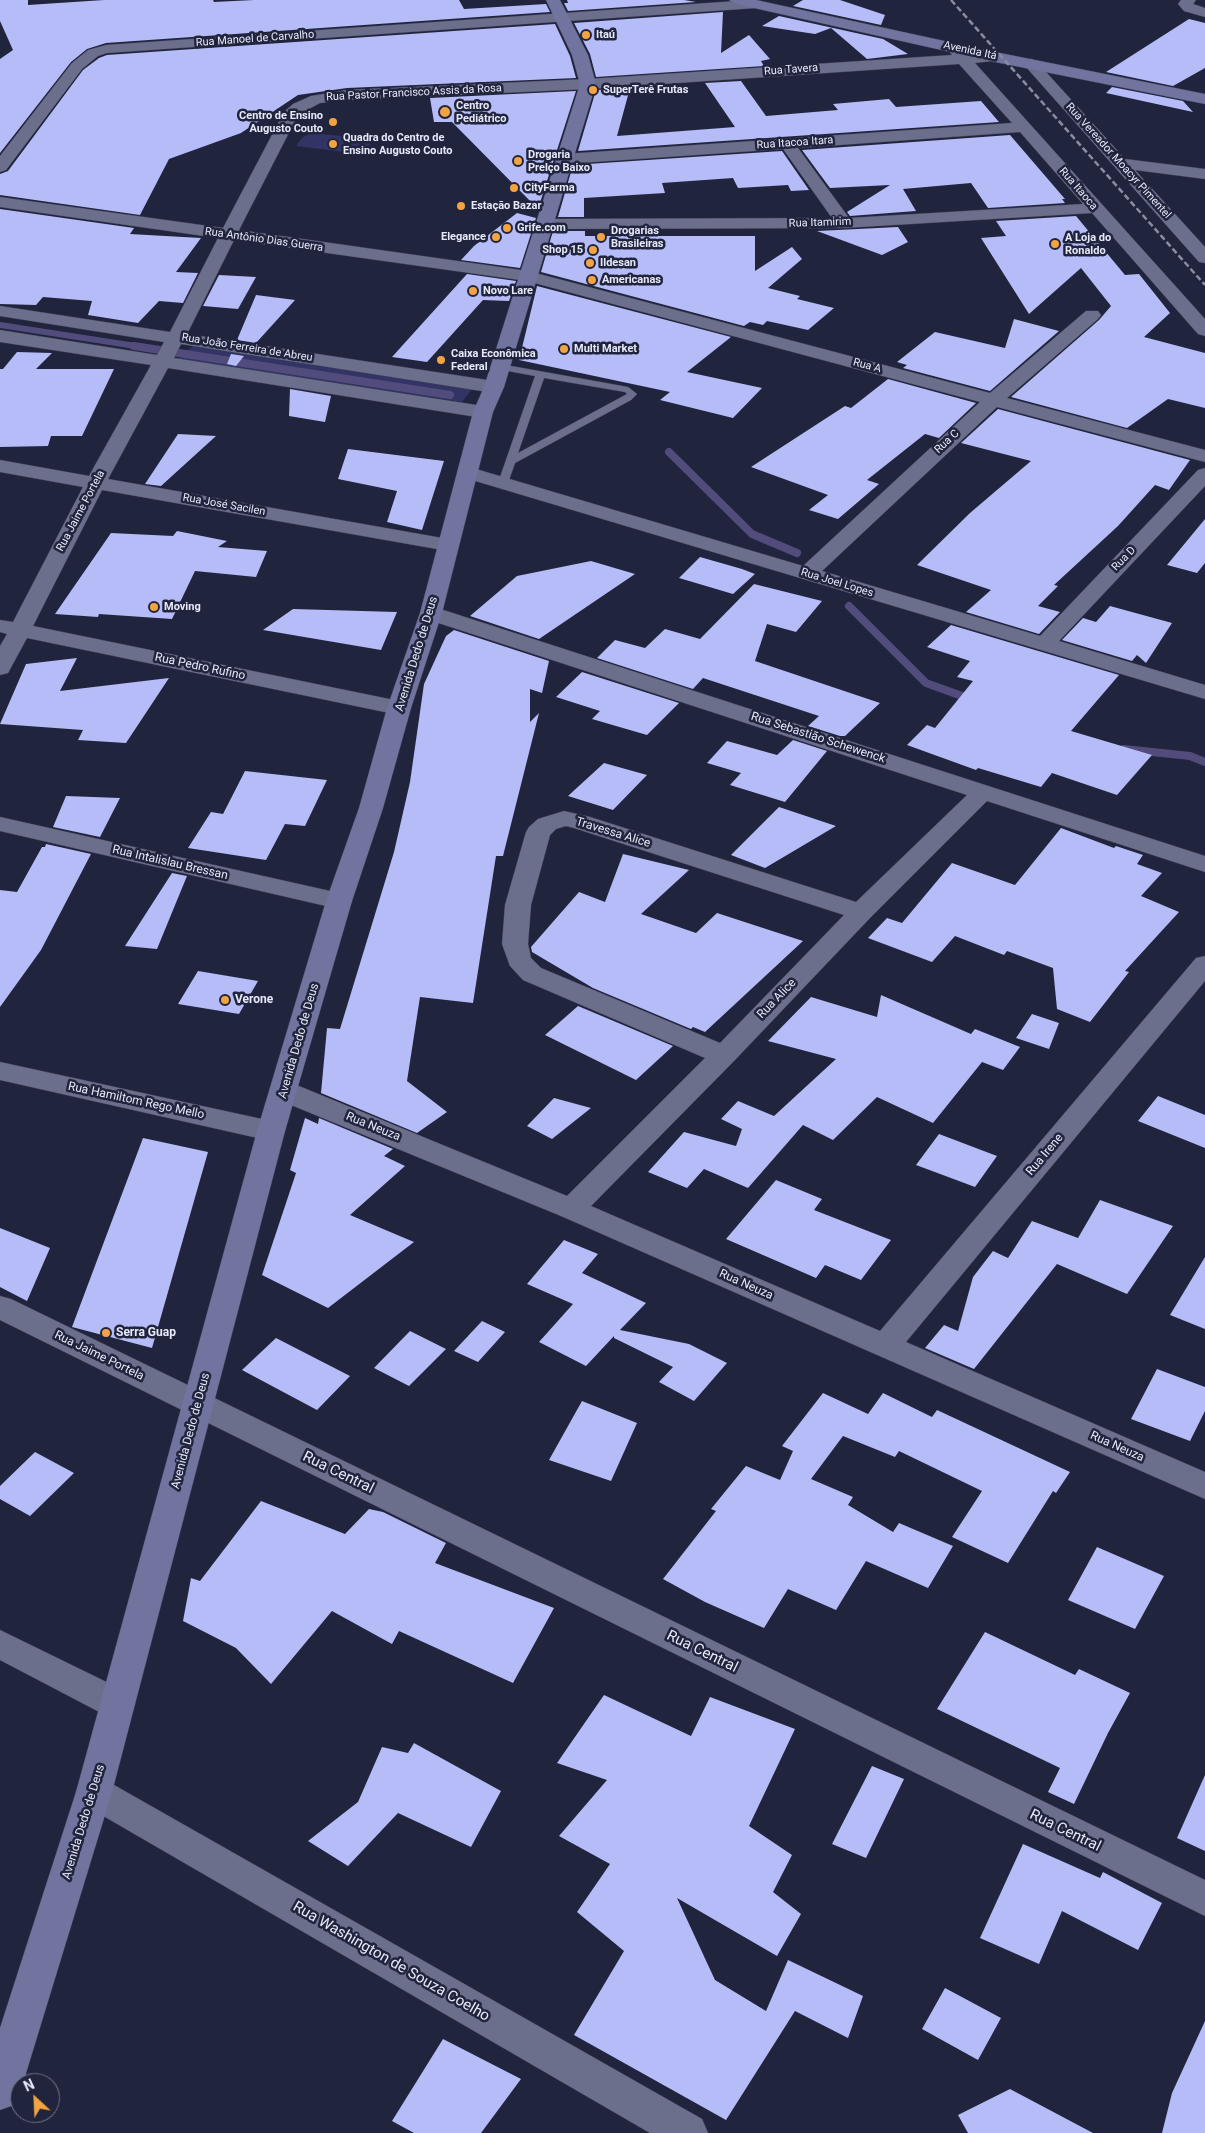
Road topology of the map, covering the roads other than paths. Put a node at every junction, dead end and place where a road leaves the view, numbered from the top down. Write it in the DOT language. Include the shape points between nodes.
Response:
graph roads {
  1 [pos="736,0"];
  2 [pos="1189,0"];
  3 [pos="756,4"];
  4 [pos="559,10"];
  5 [pos="1205,13"];
  6 [pos="958,53"];
  7 [pos="995,57"];
  8 [pos="1031,64"];
  9 [pos="588,84"];
  10 [pos="1205,99"];
  11 [pos="1024,127"];
  12 [pos="787,143"];
  13 [pos="565,159"];
  14 [pos="1121,163"];
  15 [pos="0,167"];
  16 [pos="1205,174"];
  17 [pos="0,202"];
  18 [pos="1094,208"];
  19 [pos="844,223"];
  20 [pos="545,224"];
  21 [pos="226,235"];
  22 [pos="1205,258"];
  23 [pos="528,276"];
  24 [pos="0,311"];
  25 [pos="1092,315"];
  26 [pos="1205,330"];
  27 [pos="0,336"];
  28 [pos="169,349"];
  29 [pos="541,374"];
  30 [pos="497,377"];
  31 [pos="993,400"];
  32 [pos="483,412"];
  33 [pos="1205,456"];
  34 [pos="511,461"];
  35 [pos="0,466"];
  36 [pos="469,473"];
  37 [pos="1205,474"];
  38 [pos="96,482"];
  39 [pos="504,483"];
  40 [pos="448,545"];
  41 [pos="807,574"];
  42 [pos="431,613"];
  43 [pos="9,628"];
  44 [pos="1044,644"];
  45 [pos="0,668"];
  46 [pos="1205,692"];
  47 [pos="399,708"];
  48 [pos="984,791"];
  49 [pos="0,824"];
  50 [pos="1205,864"];
  51 [pos="339,901"];
  52 [pos="861,912"];
  53 [pos="1205,964"];
  54 [pos="724,1055"];
  55 [pos="0,1071"];
  56 [pos="284,1091"];
  57 [pos="271,1131"];
  58 [pos="571,1209"];
  59 [pos="0,1307"];
  60 [pos="885,1346"];
  61 [pos="198,1404"];
  62 [pos="1205,1486"];
  63 [pos="0,1644"];
  64 [pos="117,1704"];
  65 [pos="94,1792"];
  66 [pos="1205,1899"];
  67 [pos="0,2091"];
  68 [pos="688,2133"];
  1 -- 3 [label="main road, Avenida Itá"];
  2 -- 5 [label="street" via="1185,4 1188,8"];
  3 -- 4 [label="street, Rua Manoel de Carvalho"];
  3 -- 6 [label="main road, Avenida Itá"];
  4 -- 9 [label="main road" via="580,55"];
  4 -- 15 [label="street, Rua Manoel de Carvalho" via="106,49 77,66"];
  6 -- 7 [label="street, Rua Tavera"];
  6 -- 9 [label="street, Rua Tavera"];
  6 -- 11 [label="street, Rua Itaoca"];
  7 -- 8 [label="main road, Avenida Itá"];
  8 -- 10 [label="main road, Avenida Itá"];
  8 -- 14 [label="street, Rua Vereador Moacyr Pimentel"];
  9 -- 13 [label="main road, Avenida Dedo de Deus"];
  9 -- 21 [label="street, Rua Pastor Francisco Assis da Rosa" via="347,95 307,103 292,112 284,125"];
  11 -- 12 [label="street, Rua Itacoa Itara"];
  11 -- 18 [label="street, Rua Itaoca"];
  12 -- 13 [label="street, Rua Itacoa Itara"];
  12 -- 19 [label="street"];
  13 -- 20 [label="main road, Avenida Dedo de Deus"];
  14 -- 16 [label="street"];
  14 -- 22 [label="street, Rua Vereador Moacyr Pimentel"];
  17 -- 21 [label="street, Rua Antônio Dias Guerra"];
  18 -- 19 [label="street, Rua Itamirim"];
  18 -- 26 [label="street, Rua Itaoca"];
  19 -- 20 [label="street, Rua Itamirim"];
  20 -- 23 [label="main road, Avenida Dedo de Deus"];
  21 -- 23 [label="street, Rua Antônio Dias Guerra"];
  21 -- 28 [label="street, Rua Pastor Francisco Assis da Rosa"];
  23 -- 30 [label="main road, Avenida Dedo de Deus"];
  23 -- 31 [label="street, Rua A"];
  24 -- 28 [label="street, Rua João Ferreira de Abreu"];
  25 -- 31 [label="street, Rua C"];
  27 -- 28 [label="street, Rua João Ferreira de Abreu"];
  28 -- 30 [label="street, Rua João Ferreira de Abreu"];
  28 -- 32 [label="street, Rua João Ferreira de Abreu"];
  28 -- 38 [label="street, Rua Jaime Portela"];
  29 -- 30 [label="lane"];
  29 -- 34 [label="lane"];
  29 -- 34 [label="lane" via="628,390 632,394"];
  30 -- 32 [label="main road, Avenida Dedo de Deus"];
  31 -- 33 [label="street, Rua A"];
  31 -- 41 [label="street, Rua C"];
  32 -- 36 [label="main road, Avenida Dedo de Deus"];
  34 -- 39 [label="lane"];
  35 -- 38 [label="street, Rua José Sacilen"];
  36 -- 39 [label="street, Rua Joel Lopes"];
  36 -- 40 [label="main road, Avenida Dedo de Deus"];
  37 -- 44 [label="street, Rua D"];
  38 -- 40 [label="street, Rua José Sacilen"];
  38 -- 43 [label="street, Rua Jaime Portela"];
  39 -- 41 [label="street, Rua Joel Lopes"];
  40 -- 42 [label="main road, Avenida Dedo de Deus"];
  41 -- 44 [label="street, Rua Joel Lopes"];
  42 -- 47 [label="main road, Avenida Dedo de Deus"];
  42 -- 48 [label="street, Rua Sebastião Schewenck"];
  43 -- 45 [label="street, Rua Jaime Portela"];
  43 -- 47 [label="street, Rua Pedro Rufino"];
  44 -- 46 [label="street, Rua Joel Lopes"];
  47 -- 51 [label="main road, Avenida Dedo de Deus" via="371,808"];
  48 -- 50 [label="street, Rua Sebastião Schewenck"];
  48 -- 52 [label="street, Rua Alice"];
  49 -- 51 [label="street, Rua Intalislau Bressan"];
  51 -- 56 [label="main road, Avenida Dedo de Deus"];
  52 -- 54 [label="street, Rua Alice"];
  52 -- 54 [label="street, Travessa Alice" via="581,822 564,818 547,824 538,832 518,905 515,944 519,960 532,974"];
  53 -- 60 [label="street, Rua Irene"];
  54 -- 58 [label="street, Rua Alice"];
  55 -- 57 [label="street, Rua Hamiltom Rego Mello"];
  56 -- 57 [label="main road, Avenida Dedo de Deus"];
  56 -- 58 [label="street, Rua Neuza"];
  57 -- 61 [label="main road, Avenida Dedo de Deus"];
  58 -- 60 [label="street, Rua Neuza"];
  59 -- 61 [label="street, Rua Jaime Portela"];
  60 -- 62 [label="street, Rua Neuza"];
  61 -- 64 [label="main road, Avenida Dedo de Deus"];
  61 -- 66 [label="street, Rua Central"];
  63 -- 64 [label="street"];
  64 -- 65 [label="main road, Avenida Dedo de Deus"];
  65 -- 67 [label="main road, Avenida Dedo de Deus"];
  65 -- 68 [label="street, Rua Washington de Souza Coelho"];
}
